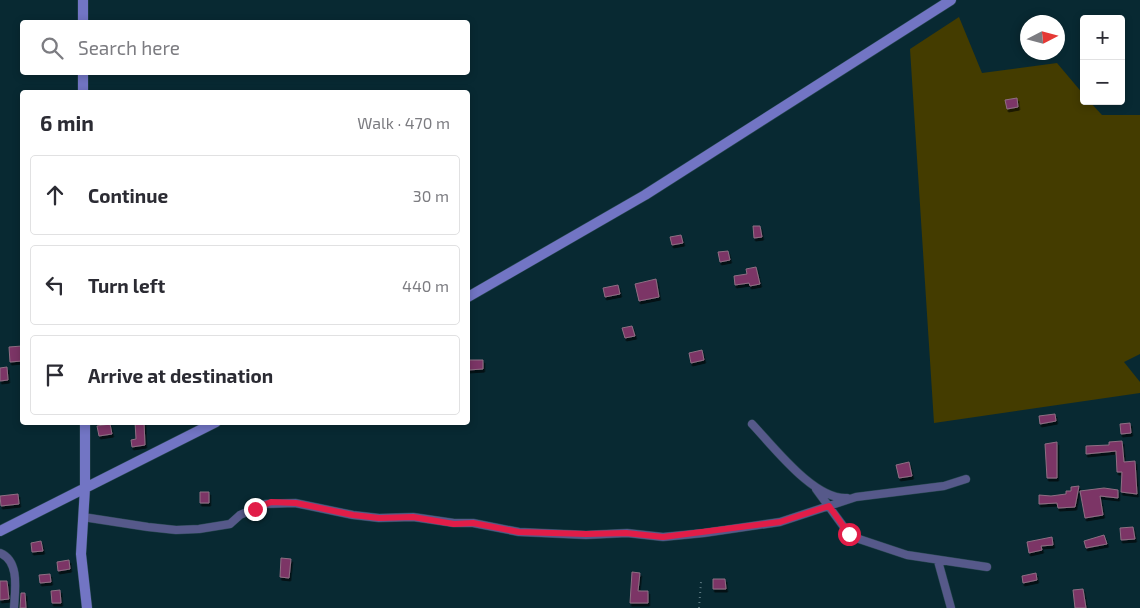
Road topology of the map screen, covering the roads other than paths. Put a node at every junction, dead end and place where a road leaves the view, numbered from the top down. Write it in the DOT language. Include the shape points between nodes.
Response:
graph roads {
  1 [pos="83,0"];
  2 [pos="950,0"];
  3 [pos="83,20"];
  4 [pos="83,75"];
  5 [pos="84,90"];
  6 [pos="470,296"];
  7 [pos="752,424"];
  8 [pos="85,425"];
  9 [pos="210,425"];
  10 [pos="966,479"];
  11 [pos="85,488"];
  12 [pos="816,488"];
  13 [pos="856,498"];
  14 [pos="829,506"];
  15 [pos="83,516"];
  16 [pos="0,531"];
  17 [pos="0,553"];
  18 [pos="938,561"];
  19 [pos="988,567"];
  20 [pos="14,608"];
  21 [pos="87,608"];
  22 [pos="952,608"];
  1 -- 3 [label="street"];
  2 -- 6 [label="street" via="645,195"];
  4 -- 5 [label="street"];
  7 -- 12 [label="street"];
  8 -- 11 [label="street"];
  9 -- 11 [label="street"];
  10 -- 13 [label="street" via="944,486"];
  11 -- 15 [label="street"];
  11 -- 16 [label="street"];
  12 -- 13 [label="street" via="838,498"];
  12 -- 14 [label="street"];
  13 -- 14 [label="street"];
  14 -- 15 [label="street" via="780,522 663,537 626,533 519,532 473,523 454,524 413,517 379,518 296,503 271,502 240,515 230,524 199,529 148,527"];
  14 -- 18 [label="street" via="849,534 907,555"];
  15 -- 21 [label="street" via="82,554"];
  17 -- 20 [label="street" via="7,556 12,566"];
  18 -- 19 [label="street"];
  18 -- 22 [label="street"];
}
